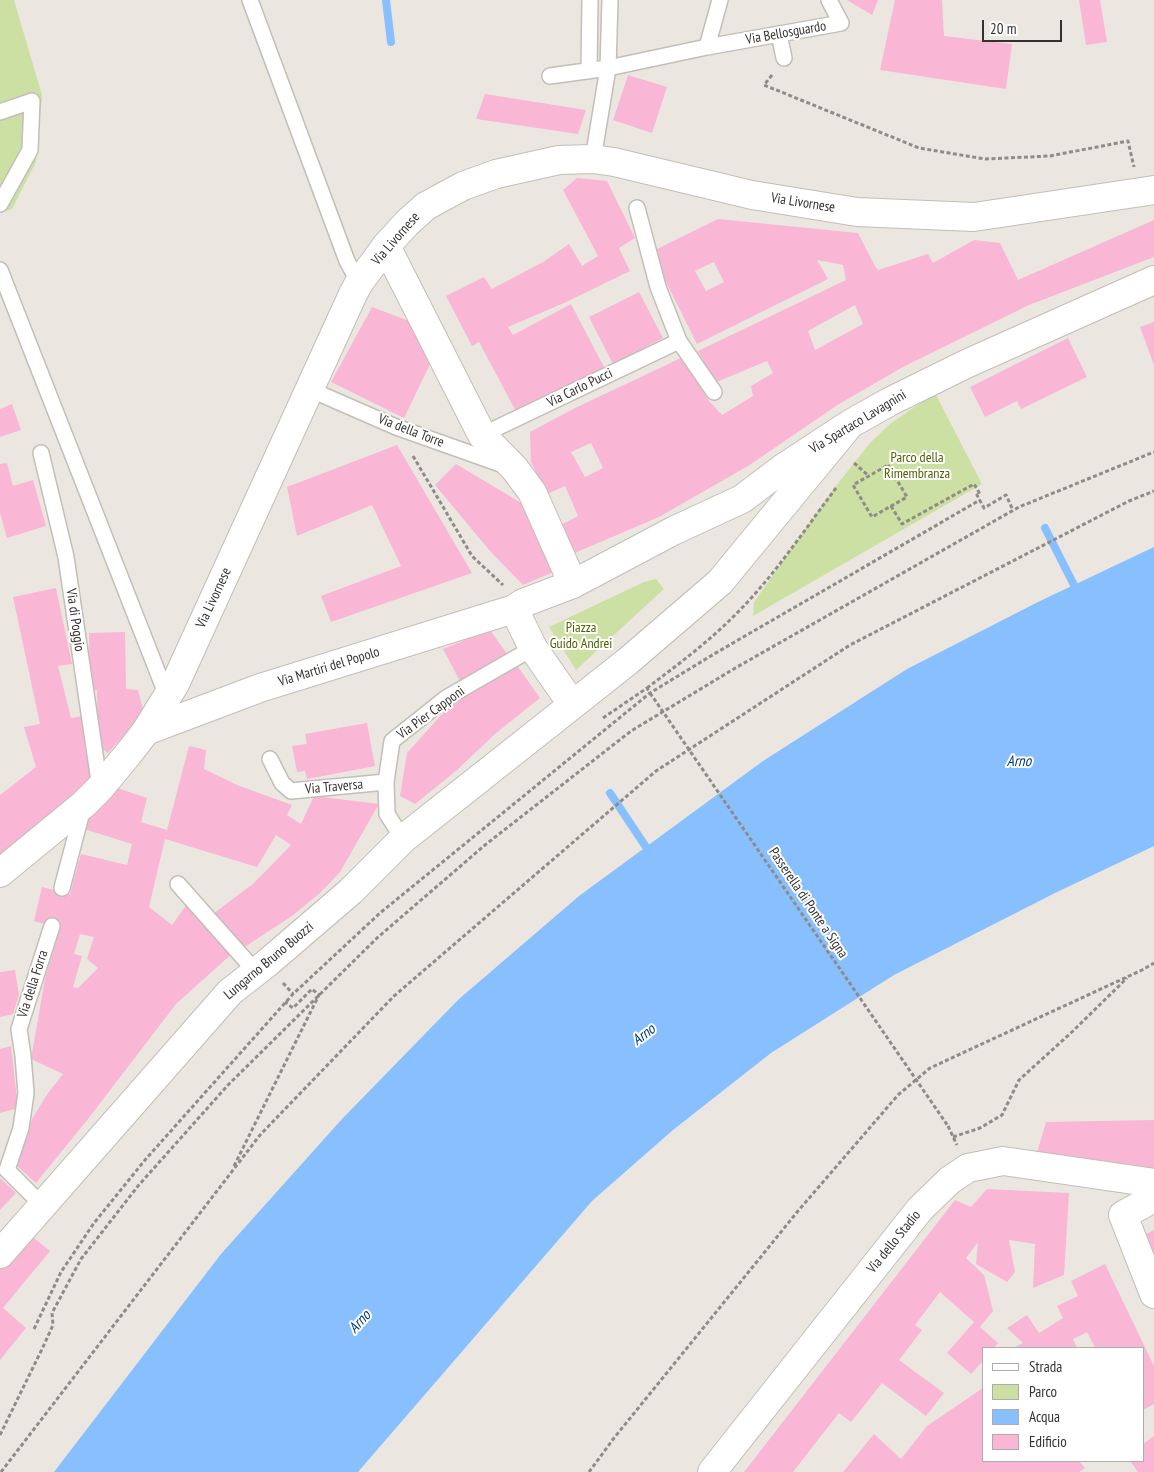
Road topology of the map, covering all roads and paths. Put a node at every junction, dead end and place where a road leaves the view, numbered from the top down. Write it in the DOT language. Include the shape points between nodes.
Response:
graph roads {
  1 [pos="250,0"];
  2 [pos="590,0"];
  3 [pos="610,0"];
  4 [pos="720,0"];
  5 [pos="830,0"];
  6 [pos="780,34"];
  7 [pos="707,47"];
  8 [pos="784,58"];
  9 [pos="608,68"];
  10 [pos="590,71"];
  11 [pos="550,76"];
  12 [pos="0,112"];
  13 [pos="593,159"];
  14 [pos="1145,183"];
  15 [pos="0,204"];
  16 [pos="637,208"];
  17 [pos="386,246"];
  18 [pos="0,270"];
  19 [pos="1154,280"];
  20 [pos="360,282"];
  21 [pos="678,341"];
  22 [pos="309,390"];
  23 [pos="714,392"];
  24 [pos="850,424"];
  25 [pos="396,427"];
  26 [pos="482,435"];
  27 [pos="1154,452"];
  28 [pos="42,453"];
  29 [pos="854,462"];
  30 [pos="515,469"];
  31 [pos="869,476"];
  32 [pos="1154,491"];
  33 [pos="980,500"];
  34 [pos="891,506"];
  35 [pos="1013,510"];
  36 [pos="573,584"];
  37 [pos="519,606"];
  38 [pos="533,648"];
  39 [pos="686,658"];
  40 [pos="647,688"];
  41 [pos="650,693"];
  42 [pos="167,696"];
  43 [pos="572,704"];
  44 [pos="602,719"];
  45 [pos="146,731"];
  46 [pos="270,759"];
  47 [pos="386,782"];
  48 [pos="92,796"];
  49 [pos="403,839"];
  50 [pos="0,873"];
  51 [pos="178,884"];
  52 [pos="62,888"];
  53 [pos="52,926"];
  54 [pos="1154,962"];
  55 [pos="256,972"];
  56 [pos="1129,976"];
  57 [pos="319,995"];
  58 [pos="286,1002"];
  59 [pos="948,1126"];
  60 [pos="953,1137"];
  61 [pos="230,1174"];
  62 [pos="1154,1183"];
  63 [pos="1154,1198"];
  64 [pos="42,1205"];
  65 [pos="0,1254"];
  66 [pos="1154,1294"];
  67 [pos="34,1329"];
  68 [pos="0,1435"];
  69 [pos="1,1472"];
  70 [pos="589,1472"];
  71 [pos="712,1472"];
  1 -- 20 [label="lane" via="347,261"];
  2 -- 10 [label="lane"];
  3 -- 9 [label="lane"];
  4 -- 7 [label="lane"];
  5 -- 6 [label="lane, Via Bellosguardo" via="841,22"];
  6 -- 7 [label="lane, Via Bellosguardo"];
  6 -- 8 [label="lane"];
  7 -- 9 [label="lane, Via Bellosguardo"];
  8 -- 14 [label="path" via="764,84 920,148 994,158 1050,156 1128,141"];
  9 -- 10 [label="lane, Via Bellosguardo"];
  9 -- 13 [label="lane"];
  10 -- 11 [label="lane, Via Bellosguardo"];
  12 -- 15 [label="lane" via="32,101 30,150"];
  13 -- 14 [label="street, Via Livornese" via="752,195 857,212 974,217"];
  13 -- 17 [label="street, Via Livornese" via="559,160 496,174 463,186 426,206"];
  16 -- 21 [label="lane" via="658,287"];
  17 -- 20 [label="street, Via Livornese"];
  17 -- 26 [label="street"];
  18 -- 42 [label="lane"];
  19 -- 24 [label="street, Via Spartaco Lavagnini" via="966,364"];
  20 -- 22 [label="street, Via Livornese"];
  21 -- 23 [label="lane"];
  21 -- 26 [label="lane, Via Carlo Pucci"];
  22 -- 25 [label="lane, Via della Torre"];
  22 -- 42 [label="street, Via Livornese"];
  24 -- 36 [label="street, Via Spartaco Lavagnini" via="783,468 742,500 673,531"];
  24 -- 43 [label="street" via="720,582"];
  25 -- 30 [label="lane, Via della Torre"];
  25 -- 37 [label="path" via="472,556"];
  26 -- 30 [label="street"];
  27 -- 35 [label="path"];
  28 -- 48 [label="lane, Via di Poggio" via="66,557"];
  29 -- 31 [label="path"];
  30 -- 36 [label="street" via="532,492"];
  31 -- 34 [label="path" via="888,465 907,497"];
  31 -- 34 [label="path" via="853,485 872,517"];
  32 -- 61 [label="path" via="850,645 656,771 394,996 260,1135"];
  33 -- 34 [label="path" via="974,484 902,524"];
  33 -- 35 [label="path" via="984,508 1006,495"];
  33 -- 41 [label="path"];
  35 -- 57 [label="path" via="631,731 485,845 377,938"];
  36 -- 37 [label="street, Via Spartaco Lavagnini"];
  37 -- 38 [label="street"];
  37 -- 45 [label="street, Via Martiri del Popolo" via="260,688"];
  38 -- 43 [label="street"];
  38 -- 47 [label="lane, Via Pier Capponi" via="446,698 392,742"];
  39 -- 40 [label="path"];
  40 -- 41 [label="path, Passerella di Ponte a Signa"];
  40 -- 44 [label="path"];
  41 -- 58 [label="path" via="380,913"];
  41 -- 59 [label="path, Passerella di Ponte a Signa, bridge"];
  42 -- 45 [label="street, Via Livornese"];
  43 -- 49 [label="street, Lungarno Bruno Buozzi"];
  45 -- 48 [label="street, Via Livornese"];
  46 -- 47 [label="lane, Via Traversa" via="282,783 291,791"];
  47 -- 49 [label="lane, Via Pier Capponi" via="387,814"];
  48 -- 50 [label="street, Via Livornese"];
  48 -- 52 [label="lane"];
  49 -- 55 [label="street, Lungarno Bruno Buozzi" via="351,891"];
  51 -- 55 [label="lane"];
  53 -- 64 [label="lane, Via della Forra" via="19,1029 26,1093 21,1128 7,1170"];
  54 -- 56 [label="path"];
  55 -- 64 [label="street, Lungarno Bruno Buozzi" via="230,992"];
  56 -- 60 [label="path" via="1019,1080 1002,1115 980,1128"];
  56 -- 70 [label="path" via="930,1068 898,1095 798,1211"];
  57 -- 58 [label="path" via="312,989 293,1008"];
  57 -- 61 [label="path"];
  57 -- 68 [label="path" via="222,1092 138,1186 82,1259 52,1312 53,1325"];
  58 -- 67 [label="path" via="94,1222 61,1272"];
  61 -- 69 [label="path"];
  62 -- 71 [label="street, Via dello Stadio" via="1003,1161 968,1168 950,1180 920,1209"];
  63 -- 66 [label="street" via="1123,1215"];
  64 -- 65 [label="street, Lungarno Bruno Buozzi"];
}
